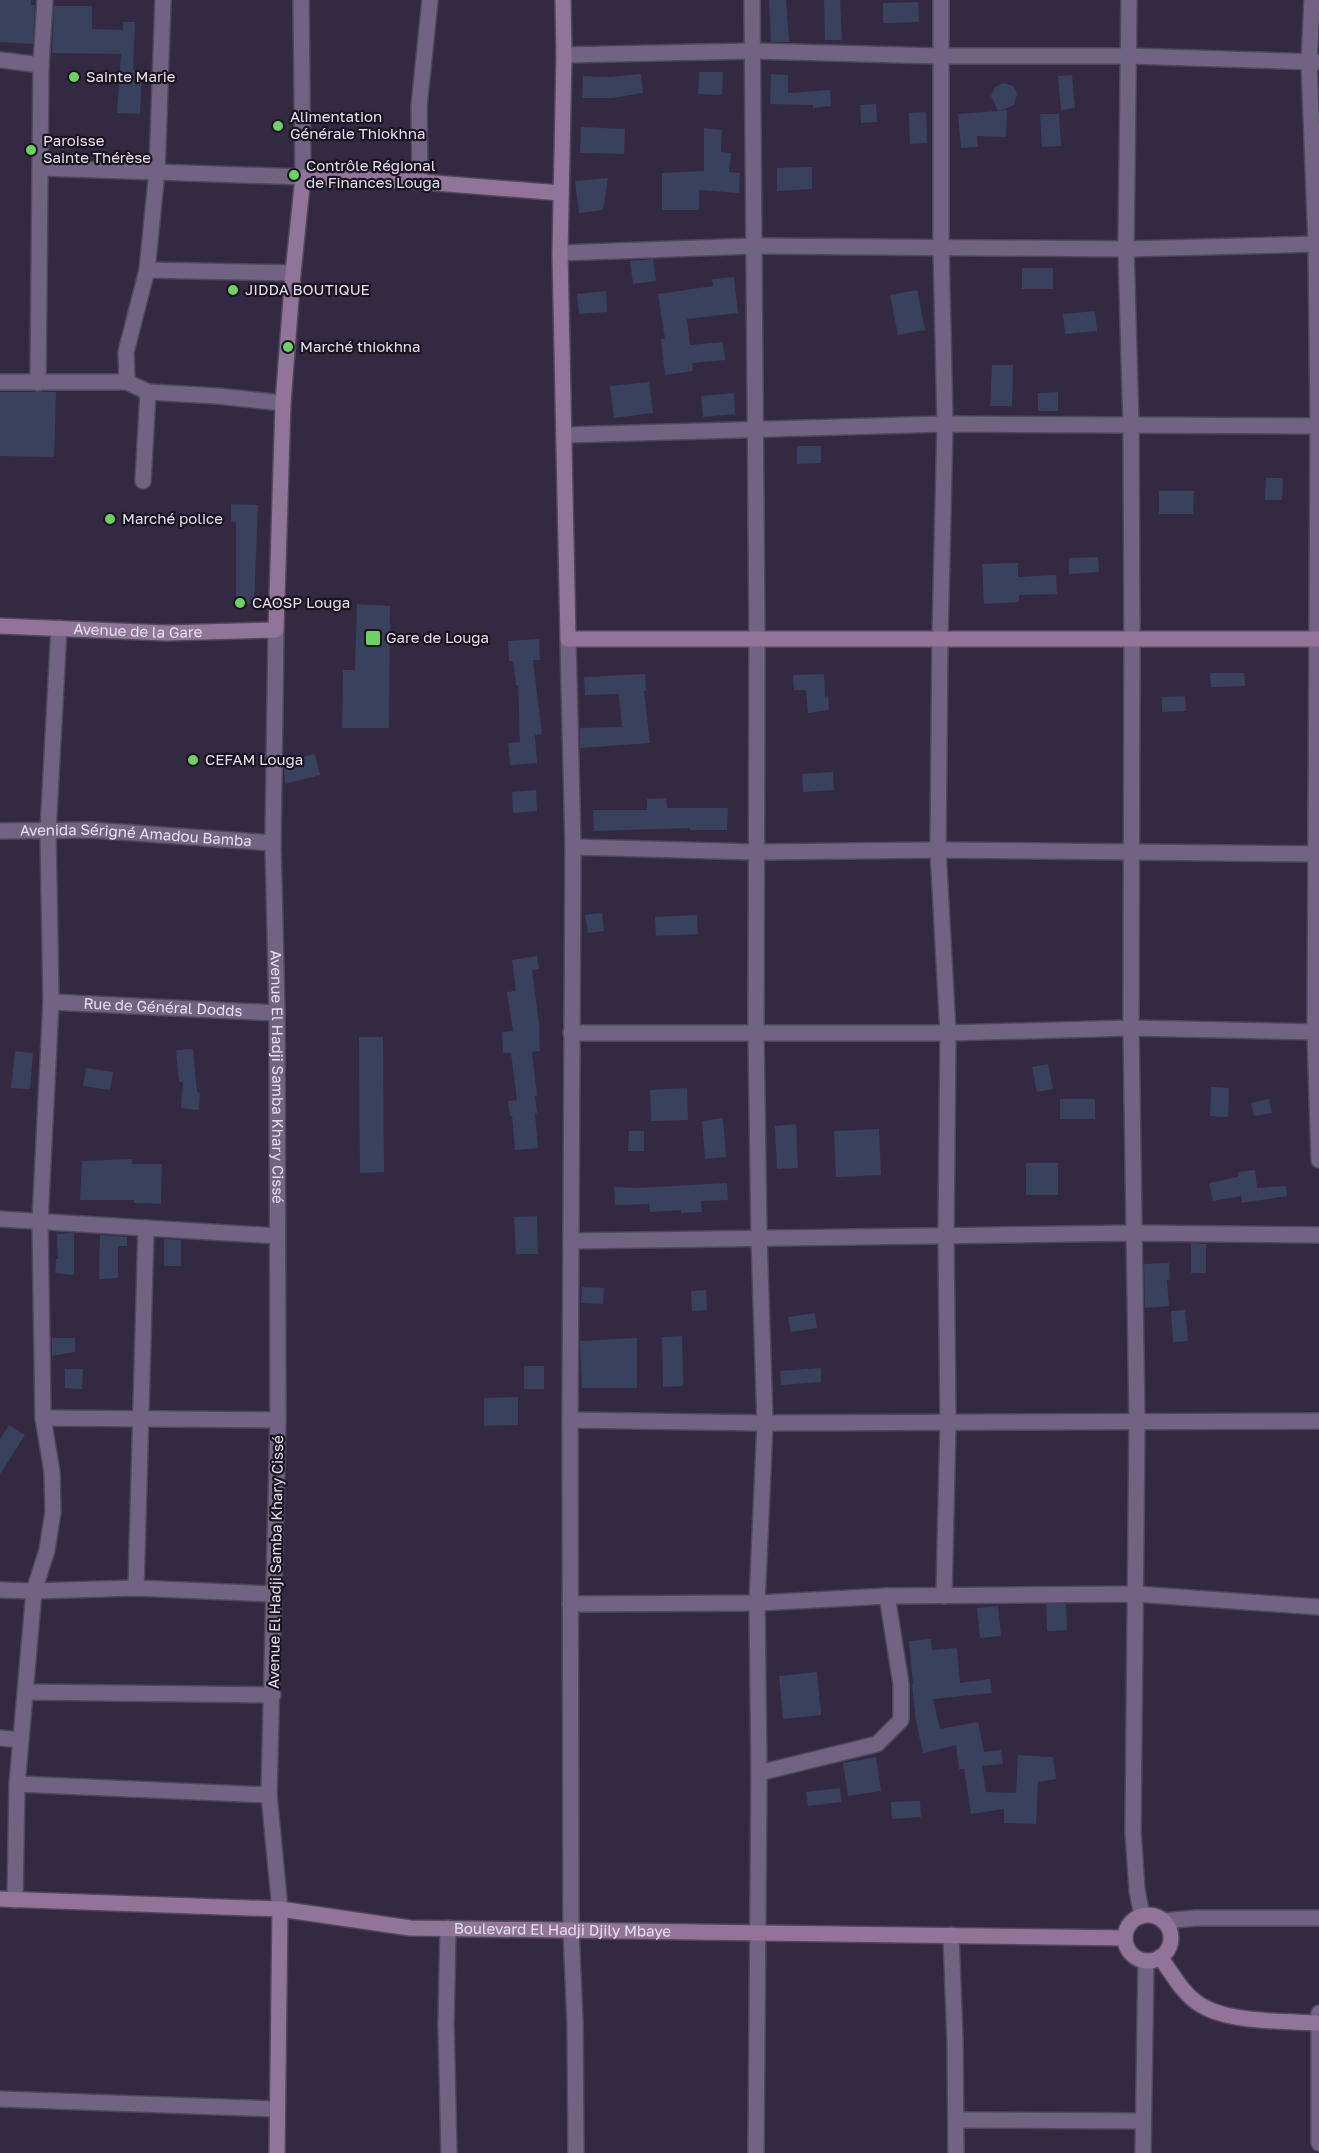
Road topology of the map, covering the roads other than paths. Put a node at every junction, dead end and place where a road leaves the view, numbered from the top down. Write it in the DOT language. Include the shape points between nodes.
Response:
graph roads {
  1 [pos="45,0"];
  2 [pos="163,0"];
  3 [pos="301,0"];
  4 [pos="430,0"];
  5 [pos="563,0"];
  6 [pos="752,0"];
  7 [pos="940,0"];
  8 [pos="1129,0"];
  9 [pos="1312,0"];
  10 [pos="752,51"];
  11 [pos="564,56"];
  12 [pos="940,56"];
  13 [pos="1128,56"];
  14 [pos="0,60"];
  15 [pos="1314,62"];
  16 [pos="41,65"];
  17 [pos="41,168"];
  18 [pos="157,171"];
  19 [pos="303,177"];
  20 [pos="420,182"];
  21 [pos="561,194"];
  22 [pos="1318,244"];
  23 [pos="754,246"];
  24 [pos="941,246"];
  25 [pos="1126,249"];
  26 [pos="560,253"];
  27 [pos="147,270"];
  28 [pos="293,273"];
  29 [pos="0,382"];
  30 [pos="127,382"];
  31 [pos="38,383"];
  32 [pos="148,392"];
  33 [pos="283,403"];
  34 [pos="945,424"];
  35 [pos="1131,426"];
  36 [pos="1318,426"];
  37 [pos="755,430"];
  38 [pos="564,435"];
  39 [pos="143,481"];
  40 [pos="0,626"];
  41 [pos="59,628"];
  42 [pos="276,630"];
  43 [pos="939,638"];
  44 [pos="568,639"];
  45 [pos="757,639"];
  46 [pos="1132,639"];
  47 [pos="1317,639"];
  48 [pos="0,831"];
  49 [pos="48,831"];
  50 [pos="273,843"];
  51 [pos="573,847"];
  52 [pos="938,850"];
  53 [pos="1130,851"];
  54 [pos="756,852"];
  55 [pos="1317,854"];
  56 [pos="51,1002"];
  57 [pos="277,1012"];
  58 [pos="1131,1028"];
  59 [pos="1317,1032"];
  60 [pos="572,1033"];
  61 [pos="948,1033"];
  62 [pos="756,1034"];
  63 [pos="1319,1160"];
  64 [pos="0,1219"];
  65 [pos="40,1221"];
  66 [pos="146,1228"];
  67 [pos="1134,1233"];
  68 [pos="1319,1235"];
  69 [pos="277,1236"];
  70 [pos="759,1237"];
  71 [pos="946,1237"];
  72 [pos="571,1241"];
  73 [pos="43,1418"];
  74 [pos="140,1419"];
  75 [pos="278,1420"];
  76 [pos="570,1420"];
  77 [pos="1319,1421"];
  78 [pos="948,1422"];
  79 [pos="765,1423"];
  80 [pos="1137,1424"];
  81 [pos="136,1588"];
  82 [pos="0,1590"];
  83 [pos="34,1591"];
  84 [pos="273,1594"];
  85 [pos="1136,1594"];
  86 [pos="887,1596"];
  87 [pos="944,1596"];
  88 [pos="757,1603"];
  89 [pos="570,1604"];
  90 [pos="1319,1607"];
  91 [pos="26,1692"];
  92 [pos="273,1695"];
  93 [pos="0,1738"];
  94 [pos="21,1740"];
  95 [pos="759,1773"];
  96 [pos="17,1784"];
  97 [pos="269,1795"];
  98 [pos="8,1900"];
  99 [pos="280,1909"];
  100 [pos="1142,1916"];
  101 [pos="1319,1918"];
  102 [pos="1163,1921"];
  103 [pos="448,1928"];
  104 [pos="572,1930"];
  105 [pos="756,1932"];
  106 [pos="951,1935"];
  107 [pos="1125,1938"];
  108 [pos="1153,1959"];
  109 [pos="1319,2013"];
  110 [pos="1319,2023"];
  111 [pos="0,2099"];
  112 [pos="277,2109"];
  113 [pos="956,2120"];
  114 [pos="1143,2121"];
  115 [pos="1319,2143"];
  116 [pos="277,2153"];
  117 [pos="449,2153"];
  118 [pos="576,2153"];
  119 [pos="756,2153"];
  120 [pos="956,2153"];
  121 [pos="1143,2153"];
  1 -- 16 [label="street"];
  2 -- 18 [label="street"];
  3 -- 19 [label="street, Avenue El Hadji Samba Khary Cissé"];
  4 -- 20 [label="street" via="419,106"];
  5 -- 11 [label="street"];
  6 -- 10 [label="street"];
  7 -- 12 [label="street"];
  8 -- 13 [label="street"];
  9 -- 15 [label="street"];
  10 -- 11 [label="street"];
  10 -- 12 [label="street"];
  10 -- 23 [label="street"];
  11 -- 21 [label="street"];
  12 -- 13 [label="street"];
  12 -- 24 [label="street"];
  13 -- 15 [label="street"];
  13 -- 25 [label="street"];
  14 -- 16 [label="street"];
  15 -- 22 [label="street"];
  16 -- 17 [label="street"];
  17 -- 18 [label="street"];
  17 -- 31 [label="street"];
  18 -- 19 [label="street"];
  18 -- 27 [label="street"];
  19 -- 20 [label="street"];
  19 -- 28 [label="street, Avenue El Hadji Samba Khary Cissé"];
  20 -- 21 [label="street"];
  21 -- 26 [label="street"];
  22 -- 25 [label="street"];
  22 -- 36 [label="street"];
  23 -- 24 [label="street"];
  23 -- 26 [label="street"];
  23 -- 37 [label="street"];
  24 -- 25 [label="street"];
  24 -- 34 [label="street"];
  25 -- 35 [label="street"];
  26 -- 38 [label="street"];
  27 -- 28 [label="street"];
  27 -- 30 [label="street" via="126,352"];
  28 -- 33 [label="street, Avenue El Hadji Samba Khary Cissé"];
  29 -- 31 [label="street"];
  30 -- 31 [label="street"];
  30 -- 32 [label="street"];
  32 -- 33 [label="street"];
  32 -- 39 [label="street"];
  33 -- 42 [label="street, Avenue El Hadji Samba Khary Cissé"];
  34 -- 35 [label="street"];
  34 -- 37 [label="street"];
  34 -- 43 [label="street"];
  35 -- 36 [label="street"];
  35 -- 46 [label="street"];
  36 -- 47 [label="street"];
  37 -- 38 [label="street"];
  37 -- 45 [label="street"];
  38 -- 44 [label="street"];
  40 -- 41 [label="street, Avenue de la Gare"];
  41 -- 42 [label="street, Avenue de la Gare" via="166,633"];
  41 -- 49 [label="street"];
  42 -- 50 [label="street, Avenue El Hadji Samba Khary Cissé"];
  43 -- 45 [label="street"];
  43 -- 46 [label="street"];
  43 -- 52 [label="street"];
  44 -- 45 [label="street"];
  44 -- 51 [label="street"];
  45 -- 54 [label="street"];
  46 -- 47 [label="street"];
  46 -- 53 [label="street"];
  47 -- 55 [label="street"];
  48 -- 49 [label="street, Avenida Sérigné Amadou Bamba"];
  49 -- 50 [label="street, Avenida Sérigné Amadou Bamba" via="92,830"];
  49 -- 56 [label="street"];
  50 -- 57 [label="street, Avenue El Hadji Samba Khary Cissé"];
  51 -- 54 [label="street"];
  51 -- 60 [label="street"];
  52 -- 53 [label="street"];
  52 -- 54 [label="street"];
  52 -- 61 [label="street"];
  53 -- 55 [label="street"];
  53 -- 58 [label="street"];
  54 -- 62 [label="street"];
  55 -- 59 [label="street"];
  56 -- 57 [label="street, Rue de Général Dodds"];
  56 -- 65 [label="street"];
  57 -- 69 [label="street, Avenue El Hadji Samba Khary Cissé"];
  58 -- 59 [label="street"];
  58 -- 61 [label="street"];
  58 -- 67 [label="street"];
  59 -- 63 [label="street"];
  60 -- 62 [label="street"];
  60 -- 72 [label="street"];
  61 -- 62 [label="street"];
  61 -- 71 [label="street"];
  62 -- 70 [label="street"];
  64 -- 65 [label="street"];
  65 -- 66 [label="street"];
  65 -- 73 [label="street"];
  66 -- 69 [label="street"];
  66 -- 74 [label="street"];
  67 -- 68 [label="street"];
  67 -- 71 [label="street"];
  67 -- 80 [label="street"];
  69 -- 75 [label="street, Avenue El Hadji Samba Khary Cissé"];
  70 -- 71 [label="street"];
  70 -- 72 [label="street"];
  70 -- 79 [label="street"];
  71 -- 78 [label="street"];
  72 -- 76 [label="street"];
  73 -- 74 [label="street"];
  73 -- 83 [label="street" via="52,1472 53,1512 47,1550"];
  74 -- 75 [label="street"];
  74 -- 81 [label="street"];
  75 -- 84 [label="street, Avenue El Hadji Samba Khary Cissé"];
  76 -- 79 [label="street"];
  76 -- 89 [label="street"];
  77 -- 80 [label="street"];
  78 -- 79 [label="street"];
  78 -- 80 [label="street"];
  78 -- 87 [label="street"];
  79 -- 88 [label="street"];
  80 -- 85 [label="street"];
  81 -- 83 [label="street"];
  81 -- 84 [label="street"];
  82 -- 83 [label="street"];
  83 -- 91 [label="street"];
  84 -- 92 [label="street, Avenue El Hadji Samba Khary Cissé"];
  85 -- 87 [label="street"];
  85 -- 90 [label="street"];
  85 -- 100 [label="street" via="1133,1832"];
  86 -- 87 [label="street"];
  86 -- 88 [label="street"];
  86 -- 95 [label="street" via="901,1684 901,1720 877,1744"];
  88 -- 89 [label="street"];
  88 -- 95 [label="street"];
  89 -- 104 [label="street"];
  91 -- 92 [label="street"];
  91 -- 94 [label="street"];
  92 -- 97 [label="street, Avenue El Hadji Samba Khary Cissé"];
  93 -- 94 [label="street"];
  94 -- 96 [label="street"];
  95 -- 105 [label="street"];
  96 -- 97 [label="street"];
  96 -- 98 [label="street"];
  97 -- 99 [label="street, Avenue El Hadji Samba Khary Cissé"];
  98 -- 99 [label="street, Boulevard El Hadji Djily Mbaye"];
  99 -- 103 [label="street, Boulevard El Hadji Djily Mbaye" via="410,1928"];
  99 -- 112 [label="street, Avenue El Hadji Samba Khary Cissé"];
  100 -- 102 [label="street"];
  100 -- 107 [label="street" via="1127,1928"];
  101 -- 102 [label="street"];
  102 -- 108 [label="street" via="1171,1939 1167,1950"];
  103 -- 104 [label="street, Boulevard El Hadji Djily Mbaye"];
  103 -- 117 [label="street"];
  104 -- 105 [label="street, Boulevard El Hadji Djily Mbaye"];
  104 -- 118 [label="street"];
  105 -- 106 [label="street, Boulevard El Hadji Djily Mbaye"];
  105 -- 119 [label="street"];
  106 -- 107 [label="street, Boulevard El Hadji Djily Mbaye"];
  106 -- 113 [label="street"];
  107 -- 108 [label="street" via="1134,1956"];
  108 -- 110 [label="street" via="1199,2004 1226,2016"];
  108 -- 114 [label="street"];
  109 -- 110 [label="street"];
  110 -- 115 [label="street"];
  111 -- 112 [label="street"];
  112 -- 116 [label="street, Avenue El Hadji Samba Khary Cissé"];
  113 -- 114 [label="street"];
  113 -- 120 [label="street"];
  114 -- 121 [label="street"];
}
